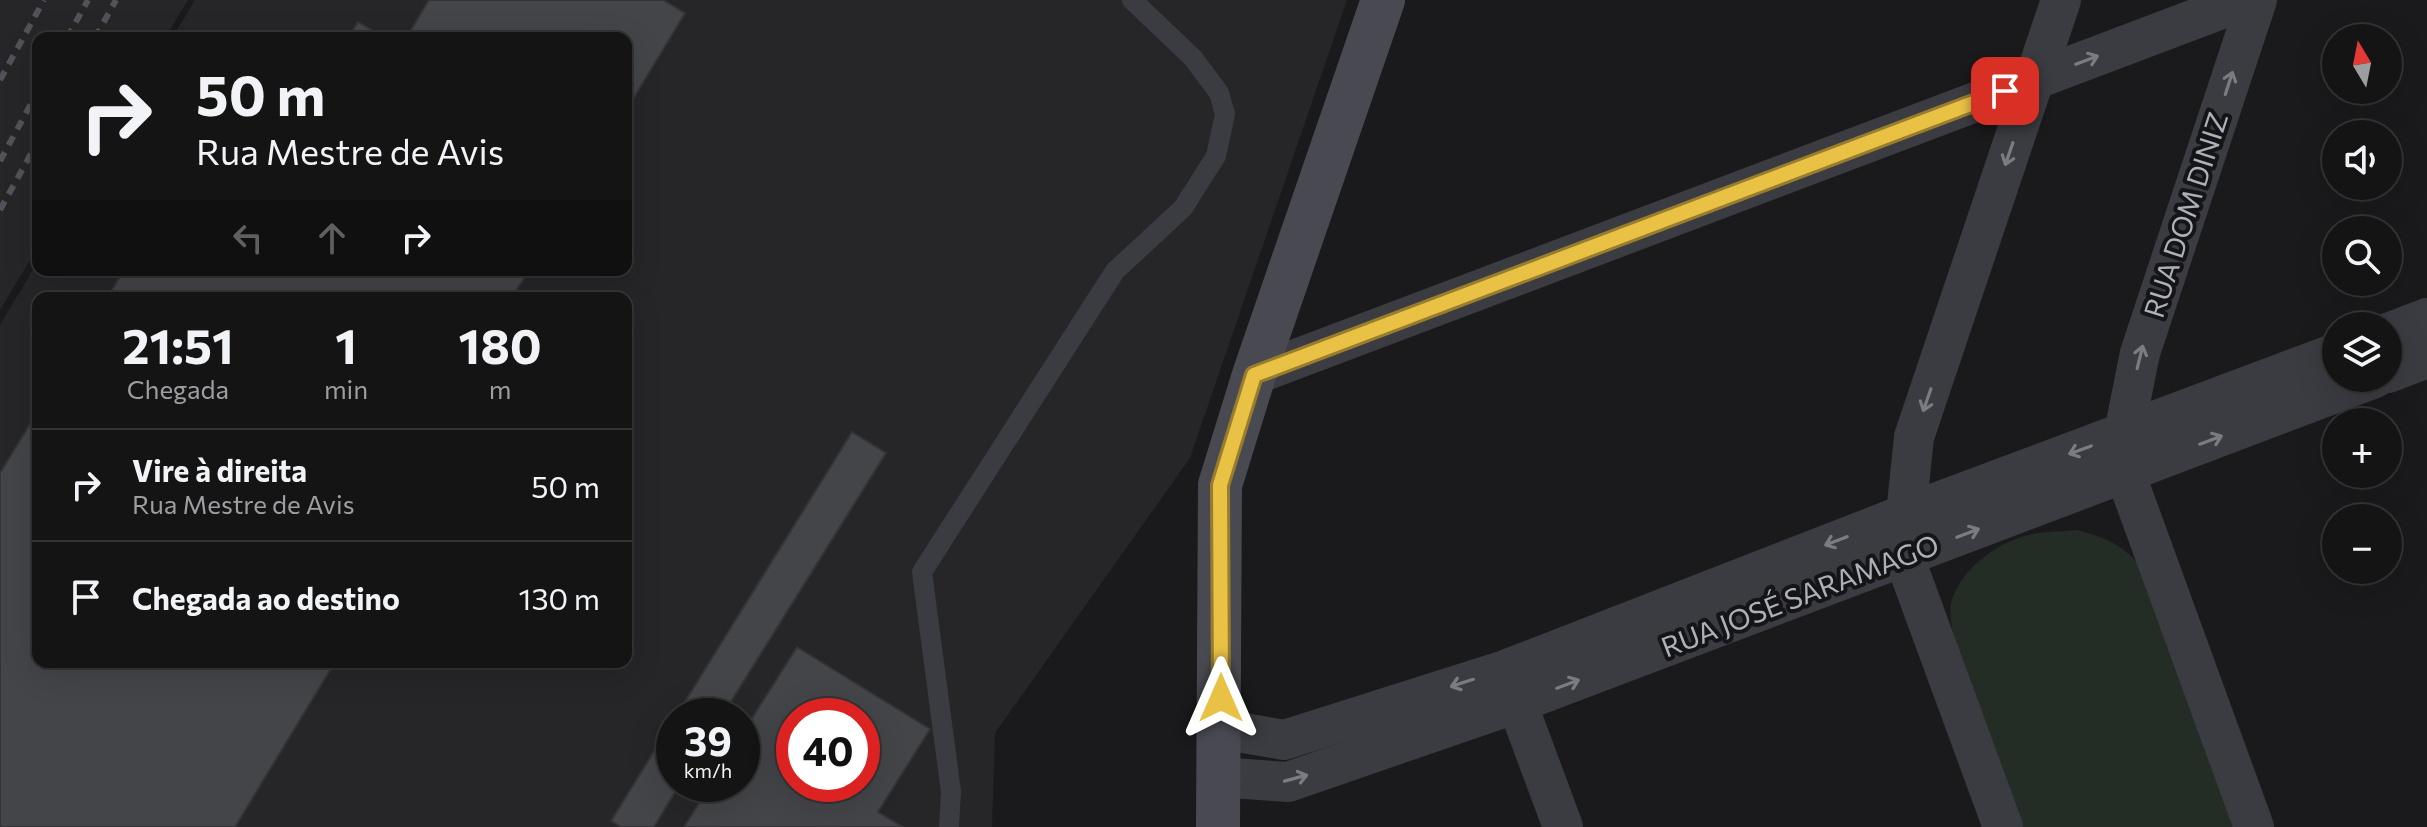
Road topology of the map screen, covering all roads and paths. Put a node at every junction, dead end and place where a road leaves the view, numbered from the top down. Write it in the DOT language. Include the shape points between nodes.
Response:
graph roads {
  1 [pos="1132,0"];
  2 [pos="1383,0"];
  3 [pos="2061,0"];
  4 [pos="2245,0"];
  5 [pos="2257,0"];
  6 [pos="2034,80"];
  7 [pos="2427,318"];
  8 [pos="2402,328"];
  9 [pos="2322,358"];
  10 [pos="2427,358"];
  11 [pos="2402,368"];
  12 [pos="1254,375"];
  13 [pos="2338,392"];
  14 [pos="2124,433"];
  15 [pos="2125,473"];
  16 [pos="1906,514"];
  17 [pos="1904,557"];
  18 [pos="1511,687"];
  19 [pos="1221,729"];
  20 [pos="1219,777"];
  21 [pos="949,827"];
  22 [pos="1218,827"];
  23 [pos="1563,827"];
  24 [pos="2003,827"];
  25 [pos="2254,827"];
  1 -- 21 [label="lane" via="1219,93 1225,114 1222,135 1216,156 1183,208 1115,271 922,572 951,792"];
  2 -- 12 [label="street"];
  3 -- 6 [label="street"];
  6 -- 4 [label="street, one-way"];
  14 -- 5 [label="street, RUA DOM DINIZ, one-way" via="2140,353"];
  6 -- 12 [label="street"];
  6 -- 16 [label="street, one-way" via="1914,437"];
  7 -- 8 [label="street"];
  9 -- 14 [label="street, RUA JOSÉ SARAMAGO"];
  10 -- 11 [label="street"];
  12 -- 19 [label="street" via="1220,485"];
  15 -- 13 [label="street, RUA JOSÉ SARAMAGO, one-way"];
  14 -- 15 [label="lane"];
  14 -- 16 [label="street, RUA JOSÉ SARAMAGO, one-way"];
  17 -- 15 [label="street, RUA JOSÉ SARAMAGO, one-way"];
  15 -- 25 [label="street"];
  16 -- 17 [label="lane"];
  16 -- 18 [label="street, RUA JOSÉ SARAMAGO, one-way"];
  18 -- 17 [label="street, RUA JOSÉ SARAMAGO, one-way"];
  17 -- 24 [label="street"];
  18 -- 19 [label="street, RUA JOSÉ SARAMAGO, one-way" via="1284,740"];
  20 -- 18 [label="street, RUA JOSÉ SARAMAGO, one-way" via="1288,782"];
  18 -- 23 [label="street"];
  19 -- 20 [label="street"];
  20 -- 22 [label="street"];
}
